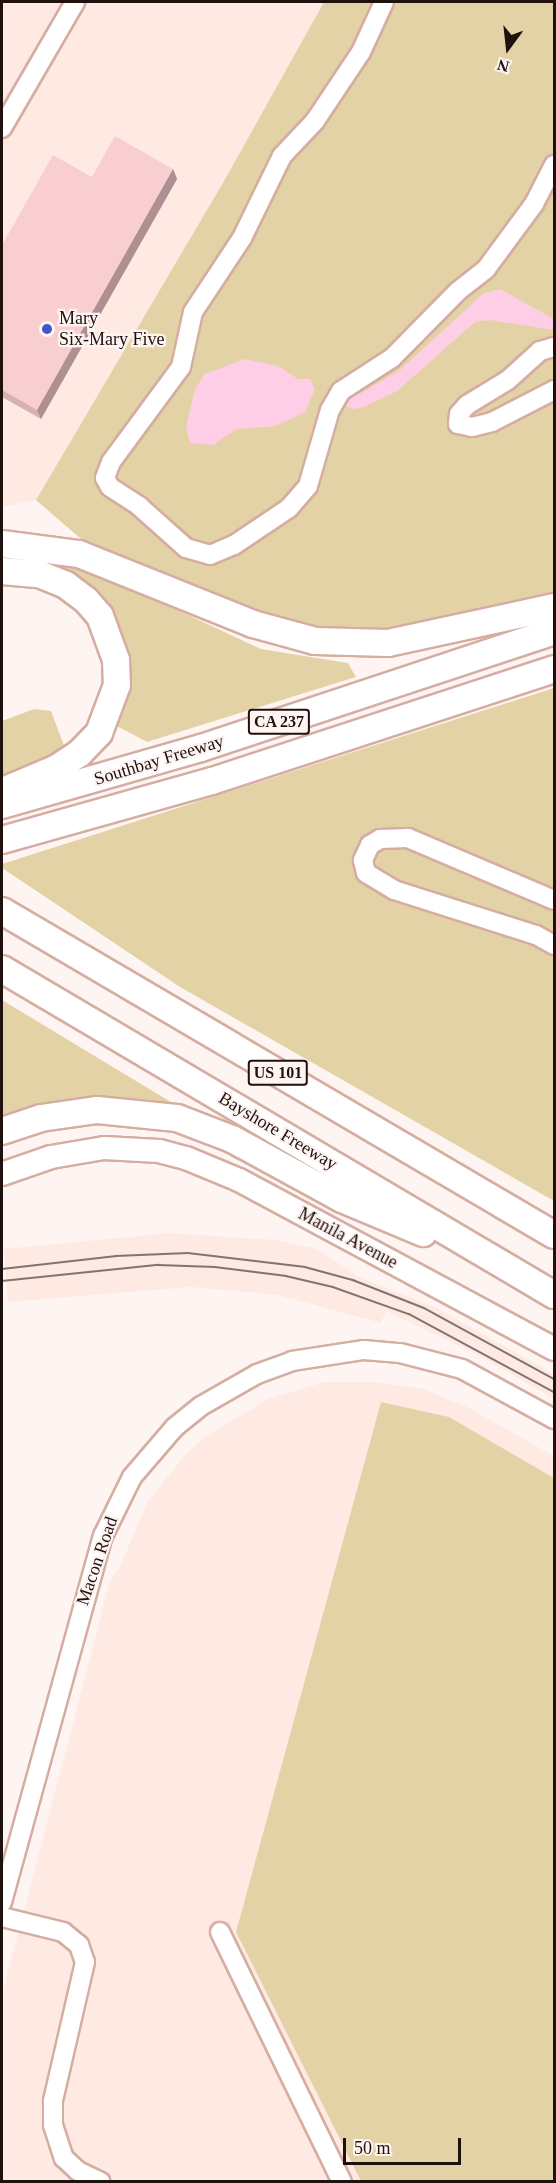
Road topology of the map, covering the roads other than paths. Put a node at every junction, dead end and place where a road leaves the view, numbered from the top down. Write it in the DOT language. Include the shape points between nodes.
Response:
graph roads {
  1 [pos="75,2"];
  2 [pos="384,2"];
  3 [pos="2,128"];
  4 [pos="555,165"];
  5 [pos="555,347"];
  6 [pos="555,390"];
  7 [pos="2,544"];
  8 [pos="2,571"];
  9 [pos="555,607"];
  10 [pos="555,631"];
  11 [pos="555,669"];
  12 [pos="2,791"];
  13 [pos="2,805"];
  14 [pos="3,839"];
  15 [pos="555,900"];
  16 [pos="2,910"];
  17 [pos="555,945"];
  18 [pos="2,969"];
  19 [pos="2,1131"];
  20 [pos="2,1174"];
  21 [pos="555,1234"];
  22 [pos="506,1267"];
  23 [pos="555,1295"];
  24 [pos="555,1348"];
  25 [pos="555,1419"];
  26 [pos="2,1902"];
  27 [pos="2,1917"];
  28 [pos="220,1932"];
  29 [pos="101,2181"];
  30 [pos="342,2181"];
  1 -- 3 [label="street"];
  2 -- 4 [label="street" via="361,52 315,121 282,156 242,238 193,312 181,367 111,462 106,483 186,548 210,555 234,545 290,508 300,500 315,470 330,410 341,391 399,353 458,291 486,268 534,204"];
  5 -- 6 [label="street" via="540,351 508,380 467,405 459,414 458,424 472,427 492,422"];
  7 -- 9 [label="highway" via="79,554 253,624 315,641 388,643"];
  8 -- 12 [label="highway" via="39,574 66,585 86,600 110,636 117,660 117,686 99,733 80,753 55,769"];
  10 -- 13 [label="highway, Southbay Freeway / CA 237" via="201,748"];
  11 -- 14 [label="highway, Southbay Freeway / CA 237" via="212,781"];
  15 -- 17 [label="street" via="408,838 380,839 370,845 363,860 366,873 394,890 536,935"];
  16 -- 21 [label="highway, US 101"];
  18 -- 22 [label="highway, Bayshore Freeway / US 101"];
  19 -- 22 [label="highway" via="41,1118 97,1110 177,1118 232,1138 342,1199"];
  20 -- 24 [label="main road, Manila Avenue" via="75,1151 134,1148 186,1158 239,1180"];
  22 -- 23 [label="highway, Bayshore Freeway / US 101"];
  25 -- 26 [label="street, Macon Road" via="462,1369 411,1355 364,1350 292,1361 257,1374 226,1389 175,1427 132,1477 103,1536"];
  27 -- 29 [label="street" via="63,1932 79,1945 85,1962 53,2101 53,2125 64,2158 78,2171"];
  28 -- 30 [label="street"];
}
